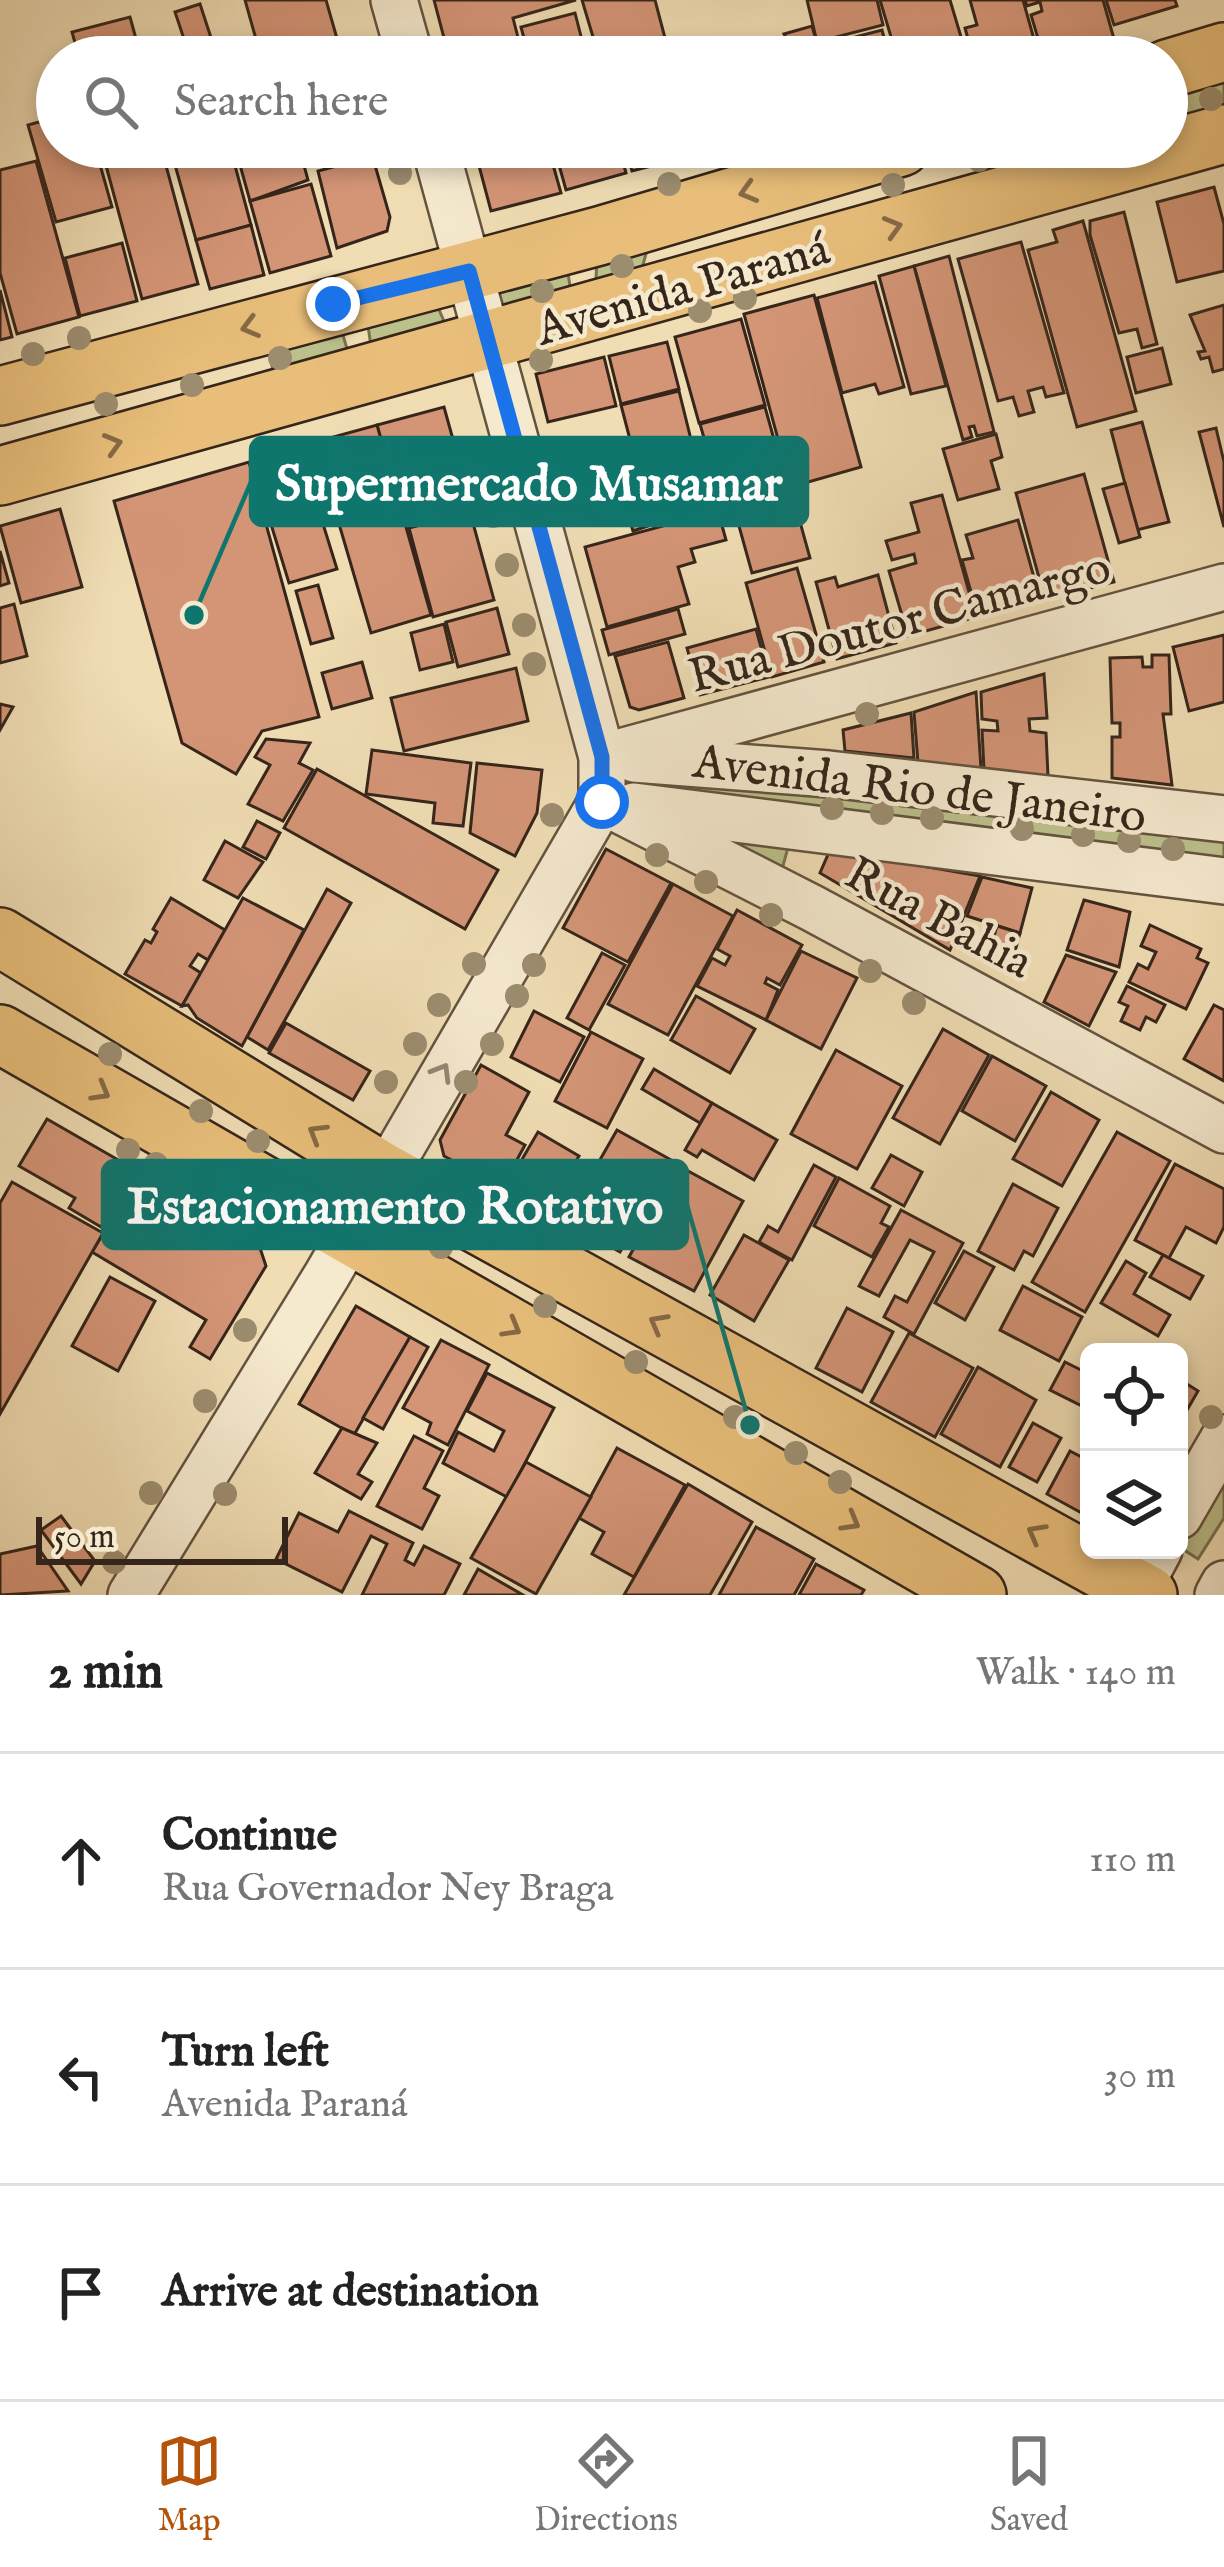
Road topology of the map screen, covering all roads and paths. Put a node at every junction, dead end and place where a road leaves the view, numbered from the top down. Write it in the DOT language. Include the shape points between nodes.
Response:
graph roads {
  1 [pos="394,0"];
  2 [pos="404,36"];
  3 [pos="1224,134"];
  4 [pos="1188,144"];
  5 [pos="441,168"];
  6 [pos="830,168"];
  7 [pos="1103,168"];
  8 [pos="599,236"];
  9 [pos="469,271"];
  10 [pos="333,304"];
  11 [pos="614,306"];
  12 [pos="490,341"];
  13 [pos="354,377"];
  14 [pos="0,396"];
  15 [pos="0,476"];
  16 [pos="1224,587"];
  17 [pos="815,700"];
  18 [pos="829,774"];
  19 [pos="602,779"];
  20 [pos="1224,819"];
  21 [pos="821,829"];
  22 [pos="1224,881"];
  23 [pos="812,908"];
  24 [pos="0,937"];
  25 [pos="0,1034"];
  26 [pos="253,1095"];
  27 [pos="1224,1130"];
  28 [pos="219,1160"];
  29 [pos="383,1172"];
  30 [pos="471,1220"];
  31 [pos="350,1235"];
  32 [pos="431,1282"];
  33 [pos="1224,1438"];
  34 [pos="1188,1500"];
  35 [pos="1145,1582"];
  36 [pos="1224,1584"];
  37 [pos="130,1595"];
  38 [pos="977,1595"];
  39 [pos="1218,1595"];
  1 -- 2 [label="street"];
  4 -- 3 [label="main road, Avenida Paraná, one-way"];
  5 -- 9 [label="street"];
  6 -- 8 [label="main road, Avenida Paraná, one-way"];
  11 -- 7 [label="main road, Avenida Paraná, one-way"];
  8 -- 9 [label="main road, Avenida Paraná"];
  8 -- 11 [label="main road" via="578,267 583,286"];
  9 -- 10 [label="main road, Avenida Paraná"];
  9 -- 12 [label="street"];
  10 -- 13 [label="main road" via="365,334"];
  10 -- 14 [label="main road, Avenida Paraná, one-way"];
  11 -- 12 [label="main road, Avenida Paraná"];
  12 -- 13 [label="main road, Avenida Paraná"];
  12 -- 19 [label="street"];
  15 -- 13 [label="main road, Avenida Paraná, one-way"];
  16 -- 17 [label="street, Rua Doutor Camargo"];
  17 -- 18 [label="street" via="808,743"];
  17 -- 19 [label="street, Rua Doutor Camargo"];
  18 -- 19 [label="street, Avenida Rio de Janeiro"];
  18 -- 20 [label="street, Avenida Rio de Janeiro"];
  19 -- 21 [label="street, Avenida Rio de Janeiro"];
  19 -- 23 [label="street, Rua Bahia"];
  29 -- 19 [label="street, one-way"];
  21 -- 22 [label="street, Avenida Rio de Janeiro"];
  21 -- 23 [label="street" via="808,861"];
  23 -- 27 [label="street, Rua Bahia"];
  24 -- 26 [label="main road"];
  25 -- 28 [label="main road, one-way"];
  26 -- 28 [label="main road" via="248,1143"];
  29 -- 26 [label="main road, one-way"];
  28 -- 31 [label="main road"];
  29 -- 30 [label="main road"];
  29 -- 31 [label="street"];
  30 -- 32 [label="main road" via="434,1228 424,1245"];
  35 -- 30 [label="main road, one-way"];
  31 -- 32 [label="main road"];
  31 -- 37 [label="street"];
  32 -- 38 [label="main road, one-way"];
  33 -- 34 [label="street"];
  36 -- 39 [label="street"];
}
